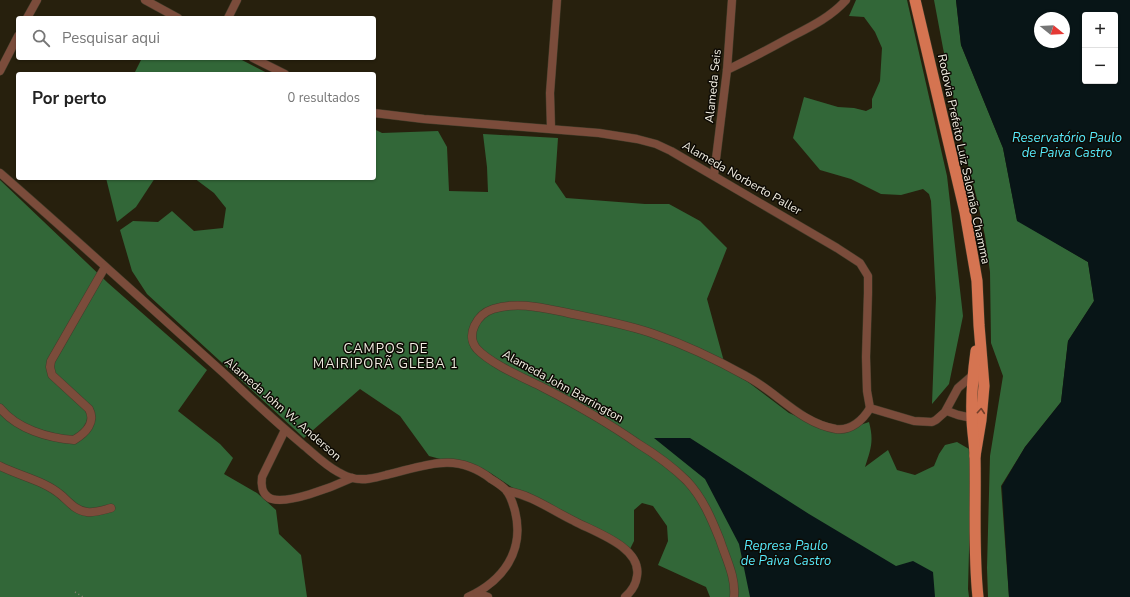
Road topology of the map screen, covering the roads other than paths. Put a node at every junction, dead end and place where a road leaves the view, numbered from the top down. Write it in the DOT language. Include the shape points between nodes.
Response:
graph roads {
  1 [pos="37,0"];
  2 [pos="145,0"];
  3 [pos="238,0"];
  4 [pos="557,0"];
  5 [pos="732,0"];
  6 [pos="846,0"];
  7 [pos="915,0"];
  8 [pos="29,16"];
  9 [pos="174,16"];
  10 [pos="229,16"];
  11 [pos="16,40"];
  12 [pos="257,60"];
  13 [pos="727,70"];
  14 [pos="0,71"];
  15 [pos="281,72"];
  16 [pos="376,113"];
  17 [pos="551,128"];
  18 [pos="0,173"];
  19 [pos="714,175"];
  20 [pos="105,267"];
  21 [pos="979,325"];
  22 [pos="973,375"];
  23 [pos="0,408"];
  24 [pos="870,408"];
  25 [pos="947,410"];
  26 [pos="972,418"];
  27 [pos="285,430"];
  28 [pos="975,456"];
  29 [pos="0,466"];
  30 [pos="352,478"];
  31 [pos="507,491"];
  32 [pos="111,508"];
  33 [pos="477,593"];
  34 [pos="468,597"];
  35 [pos="488,597"];
  36 [pos="625,597"];
  37 [pos="734,597"];
  38 [pos="978,597"];
  1 -- 8 [label="street"];
  2 -- 9 [label="street"];
  3 -- 10 [label="street"];
  4 -- 17 [label="street" via="550,93"];
  5 -- 13 [label="street, Alameda Seis"];
  6 -- 13 [label="street" via="837,10 812,26"];
  7 -- 21 [label="main road, Rodovia Prefeito Luiz Salomão Chamma" via="965,212 977,281"];
  11 -- 14 [label="street"];
  12 -- 15 [label="street"];
  13 -- 19 [label="street, Alameda Seis"];
  16 -- 17 [label="street, Alameda Norberto Paller" via="424,119"];
  17 -- 19 [label="street, Alameda Norberto Paller" via="624,136 656,144"];
  18 -- 20 [label="street, Alameda John W. Anderson"];
  19 -- 24 [label="street, Alameda Norberto Paller" via="860,263 868,276 866,357"];
  20 -- 23 [label="street" via="51,361 50,367 52,375 89,409 90,424 85,432 74,440 53,437 13,421"];
  20 -- 27 [label="street, Alameda John W. Anderson"];
  21 -- 22 [label="main road, Rodovia Prefeito Luiz Salomão Chamma"];
  28 -- 21 [label="main road, Rodovia Prefeito Luiz Salomão Chamma, one-way" via="984,386"];
  22 -- 25 [label="street" via="958,388"];
  22 -- 26 [label="main road, Rodovia Prefeito Luiz Salomão Chamma"];
  24 -- 25 [label="street" via="914,421 927,422 936,420"];
  24 -- 37 [label="street, Alameda John Barrington" via="860,421 850,427 827,427 807,420 740,373 653,334 604,320 524,304 500,306 488,310 478,319 473,328 472,339 476,348 505,368 579,406 626,435 666,462 688,482 702,500 715,528 732,575"];
  25 -- 26 [label="street"];
  26 -- 28 [label="main road, Rodovia Prefeito Luiz Salomão Chamma"];
  27 -- 30 [label="street, Alameda John W. Anderson" via="336,471"];
  27 -- 30 [label="street" via="262,477 261,486 268,497 281,500 303,496"];
  28 -- 38 [label="main road, Rodovia Prefeito Luiz Salomão Chamma"];
  29 -- 32 [label="street" via="48,486 76,508 86,512"];
  30 -- 31 [label="street, Alameda John W. Anderson" via="370,479 438,463 458,463 481,471"];
  31 -- 33 [label="street" via="516,516 516,544 513,556 498,577"];
  31 -- 36 [label="street" via="526,496 608,538 627,551 637,565 638,573 634,586"];
  33 -- 34 [label="street"];
  33 -- 35 [label="street"];
}
